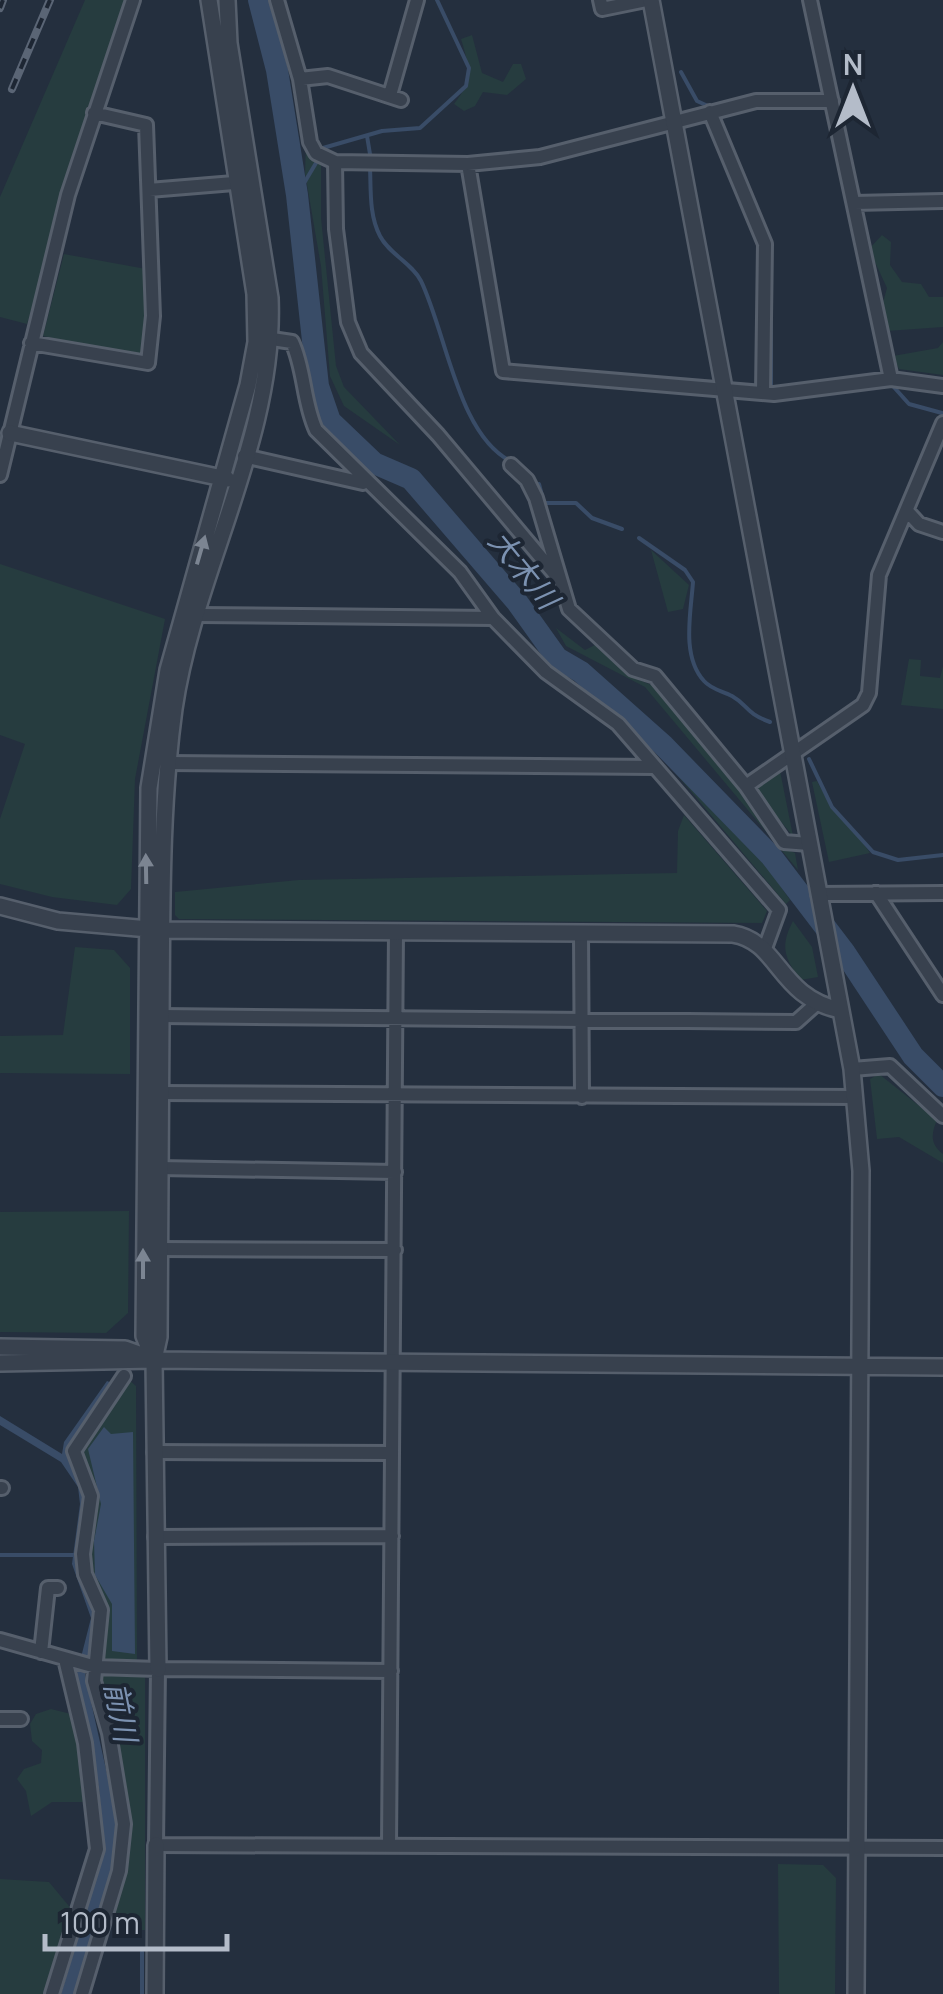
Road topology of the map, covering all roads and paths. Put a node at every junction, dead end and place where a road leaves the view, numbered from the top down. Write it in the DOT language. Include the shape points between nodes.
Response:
graph roads {
  1 [pos="132,0"];
  2 [pos="278,0"];
  3 [pos="418,0"];
  4 [pos="600,0"];
  5 [pos="648,0"];
  6 [pos="810,0"];
  7 [pos="219,1"];
  8 [pos="300,79"];
  9 [pos="832,101"];
  10 [pos="94,112"];
  11 [pos="710,112"];
  12 [pos="675,122"];
  13 [pos="336,162"];
  14 [pos="468,164"];
  15 [pos="245,182"];
  16 [pos="149,190"];
  17 [pos="943,201"];
  18 [pos="854,203"];
  19 [pos="272,339"];
  20 [pos="31,342"];
  21 [pos="891,379"];
  22 [pos="943,386"];
  23 [pos="724,390"];
  24 [pos="764,393"];
  25 [pos="943,423"];
  26 [pos="10,433"];
  27 [pos="244,456"];
  28 [pos="510,464"];
  29 [pos="0,474"];
  30 [pos="220,478"];
  31 [pos="238,482"];
  32 [pos="366,484"];
  33 [pos="907,511"];
  34 [pos="943,532"];
  35 [pos="559,579"];
  36 [pos="198,616"];
  37 [pos="493,618"];
  38 [pos="792,750"];
  39 [pos="168,763"];
  40 [pos="655,767"];
  41 [pos="746,786"];
  42 [pos="809,844"];
  43 [pos="876,893"];
  44 [pos="818,894"];
  45 [pos="943,894"];
  46 [pos="0,906"];
  47 [pos="154,930"];
  48 [pos="396,932"];
  49 [pos="581,935"];
  50 [pos="764,950"];
  51 [pos="943,995"];
  52 [pos="815,1005"];
  53 [pos="840,1010"];
  54 [pos="161,1016"];
  55 [pos="395,1018"];
  56 [pos="582,1019"];
  57 [pos="852,1069"];
  58 [pos="159,1093"];
  59 [pos="396,1095"];
  60 [pos="582,1097"];
  61 [pos="855,1098"];
  62 [pos="943,1116"];
  63 [pos="159,1168"];
  64 [pos="395,1172"];
  65 [pos="159,1249"];
  66 [pos="395,1250"];
  67 [pos="0,1348"];
  68 [pos="154,1360"];
  69 [pos="0,1363"];
  70 [pos="393,1363"];
  71 [pos="943,1367"];
  72 [pos="862,1368"];
  73 [pos="124,1376"];
  74 [pos="154,1452"];
  75 [pos="392,1453"];
  76 [pos="154,1536"];
  77 [pos="392,1536"];
  78 [pos="58,1588"];
  79 [pos="0,1640"];
  80 [pos="41,1652"];
  81 [pos="81,1663"];
  82 [pos="158,1669"];
  83 [pos="391,1671"];
  84 [pos="0,1719"];
  85 [pos="22,1720"];
  86 [pos="156,1845"];
  87 [pos="389,1846"];
  88 [pos="857,1847"];
  89 [pos="943,1848"];
  90 [pos="52,1994"];
  91 [pos="82,1994"];
  92 [pos="155,1994"];
  93 [pos="856,1994"];
  1 -- 10 [label="street"];
  2 -- 8 [label="street"];
  3 -- 8 [label="street" via="396,97 328,76"];
  4 -- 5 [label="street" via="602,9"];
  5 -- 12 [label="street"];
  6 -- 9 [label="street"];
  7 -- 15 [label="street"];
  8 -- 13 [label="street" via="310,142 316,153"];
  9 -- 11 [label="street" via="756,101"];
  9 -- 18 [label="street"];
  10 -- 16 [label="street" via="146,125"];
  10 -- 20 [label="street"];
  11 -- 12 [label="street"];
  11 -- 24 [label="street" via="765,244"];
  12 -- 14 [label="street" via="540,157"];
  12 -- 23 [label="street"];
  13 -- 14 [label="street"];
  13 -- 35 [label="street" via="336,229 348,322 361,354"];
  14 -- 23 [label="street" via="502,371"];
  15 -- 16 [label="street"];
  15 -- 19 [label="street"];
  15 -- 30 [label="street" via="256,342"];
  16 -- 20 [label="street" via="148,363"];
  17 -- 18 [label="street"];
  18 -- 21 [label="street"];
  19 -- 27 [label="street"];
  19 -- 32 [label="street" via="292,342 316,430"];
  20 -- 26 [label="street"];
  21 -- 22 [label="street"];
  21 -- 24 [label="street"];
  23 -- 24 [label="street"];
  23 -- 38 [label="street"];
  25 -- 33 [label="street"];
  26 -- 29 [label="street"];
  26 -- 30 [label="street"];
  27 -- 31 [label="street"];
  27 -- 32 [label="street"];
  28 -- 35 [label="street" via="536,498"];
  30 -- 31 [label="street"];
  47 -- 30 [label="street, one-way" via="149,788 157,724"];
  31 -- 36 [label="street"];
  32 -- 37 [label="street" via="460,572"];
  33 -- 34 [label="street" via="919,524"];
  33 -- 38 [label="street" via="873,598 863,705"];
  35 -- 41 [label="street" via="580,622 633,670 655,676"];
  36 -- 37 [label="street"];
  36 -- 39 [label="street"];
  37 -- 40 [label="street" via="546,672 618,724"];
  38 -- 41 [label="street"];
  38 -- 42 [label="street"];
  39 -- 40 [label="street"];
  39 -- 47 [label="street"];
  40 -- 50 [label="street" via="779,910"];
  41 -- 42 [label="street" via="784,842"];
  42 -- 44 [label="street"];
  43 -- 44 [label="street"];
  43 -- 45 [label="street"];
  43 -- 51 [label="street"];
  44 -- 53 [label="street"];
  46 -- 47 [label="street"];
  47 -- 48 [label="street"];
  47 -- 54 [label="street"];
  68 -- 47 [label="street, one-way" via="144,1336"];
  48 -- 49 [label="street"];
  48 -- 55 [label="street"];
  49 -- 50 [label="street" via="732,934 748,936"];
  49 -- 56 [label="street"];
  50 -- 52 [label="street"];
  52 -- 53 [label="street"];
  52 -- 56 [label="street" via="796,1022"];
  53 -- 57 [label="street"];
  54 -- 55 [label="street"];
  54 -- 58 [label="street"];
  55 -- 56 [label="street"];
  55 -- 59 [label="street"];
  56 -- 60 [label="street"];
  57 -- 61 [label="street"];
  57 -- 62 [label="street" via="890,1066"];
  58 -- 59 [label="street"];
  58 -- 63 [label="street"];
  59 -- 60 [label="street"];
  59 -- 64 [label="street"];
  60 -- 61 [label="street"];
  61 -- 72 [label="street"];
  63 -- 64 [label="street"];
  63 -- 65 [label="street"];
  64 -- 66 [label="street"];
  65 -- 66 [label="street"];
  65 -- 68 [label="street"];
  66 -- 70 [label="street"];
  67 -- 68 [label="street" via="125,1349"];
  68 -- 69 [label="street"];
  68 -- 70 [label="street"];
  68 -- 74 [label="street"];
  70 -- 72 [label="street"];
  70 -- 75 [label="street"];
  71 -- 72 [label="street"];
  72 -- 88 [label="street"];
  73 -- 81 [label="street" via="74,1452 91,1496 85,1574 101,1610"];
  74 -- 75 [label="street"];
  74 -- 76 [label="street"];
  75 -- 77 [label="street"];
  76 -- 77 [label="street"];
  76 -- 82 [label="street"];
  77 -- 83 [label="street"];
  78 -- 80 [label="street" via="48,1588"];
  79 -- 80 [label="street"];
  80 -- 81 [label="street"];
  81 -- 82 [label="street"];
  81 -- 90 [label="street" via="97,1849"];
  81 -- 91 [label="street" via="94,1682 109,1733 123,1834 119,1871"];
  82 -- 83 [label="street"];
  82 -- 86 [label="street"];
  83 -- 87 [label="street"];
  84 -- 85 [label="street"];
  86 -- 87 [label="street"];
  86 -- 92 [label="street"];
  87 -- 88 [label="street"];
  88 -- 89 [label="street"];
  88 -- 93 [label="street"];
}
